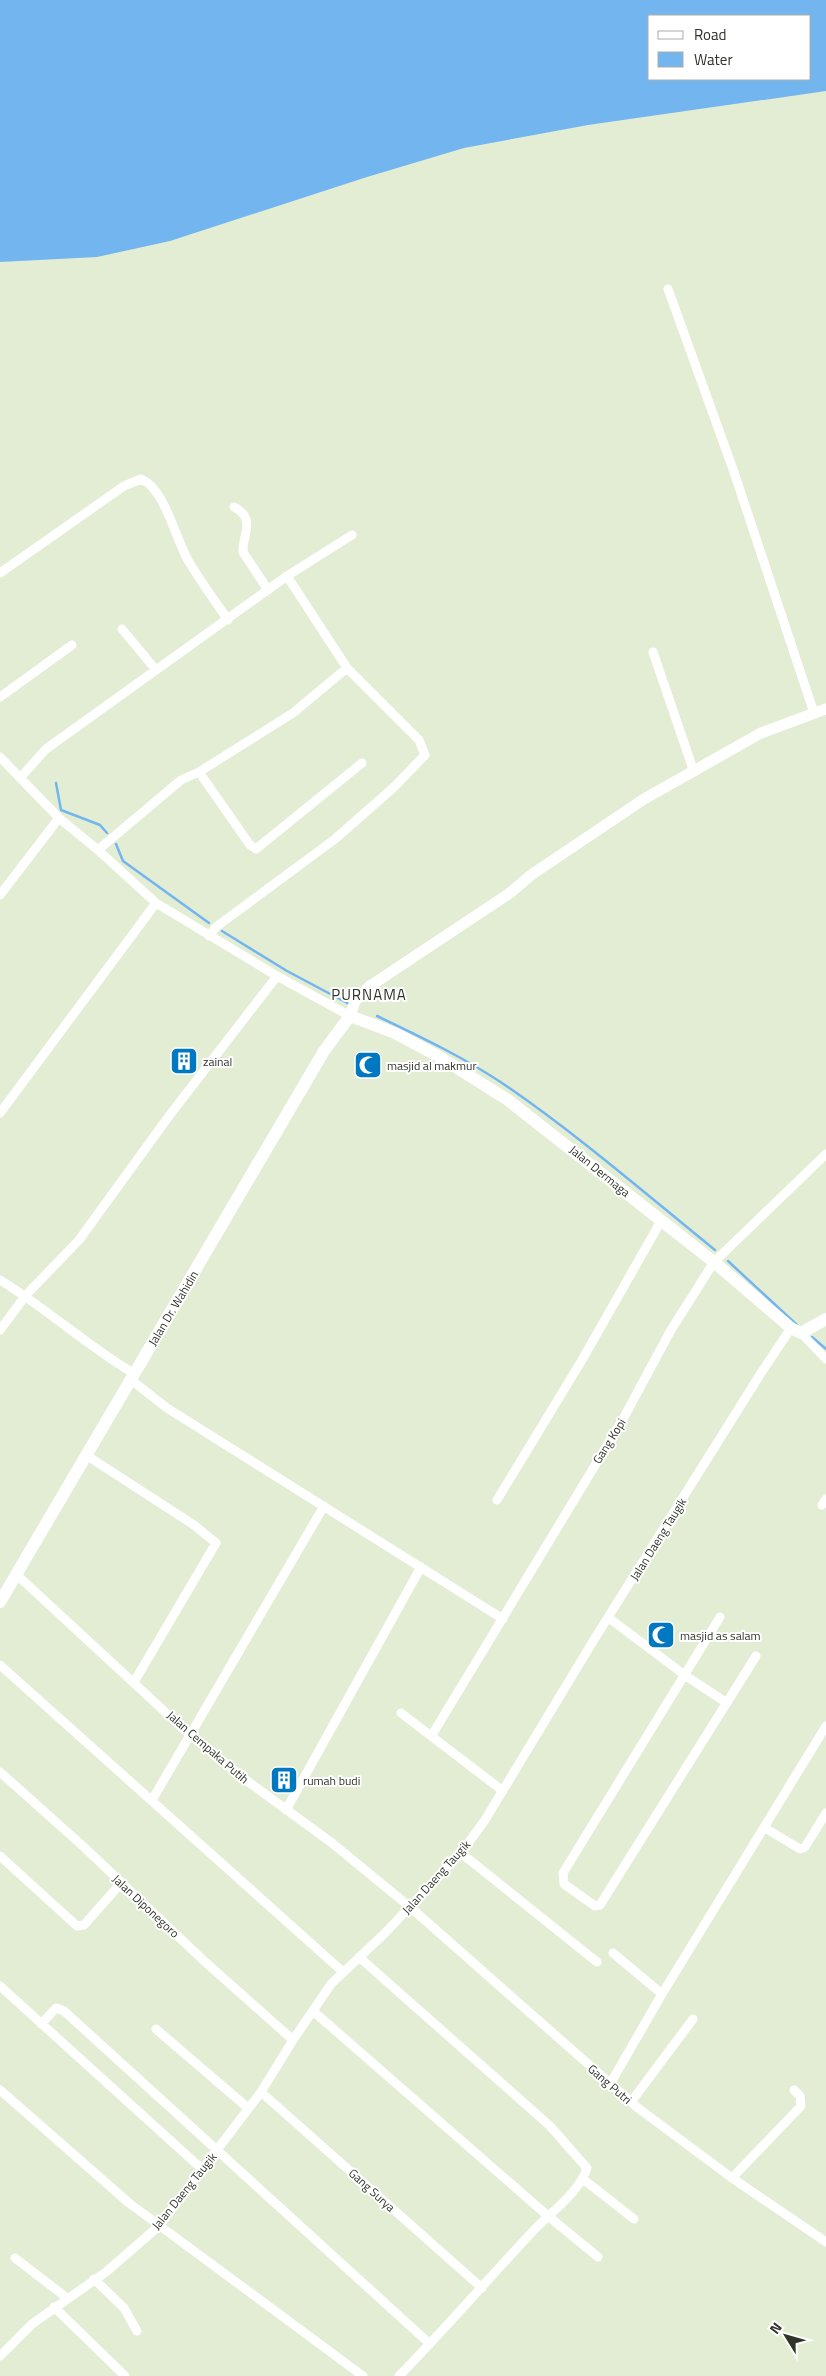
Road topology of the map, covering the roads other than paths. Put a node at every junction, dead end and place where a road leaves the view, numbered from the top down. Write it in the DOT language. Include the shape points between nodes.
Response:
graph roads {
  1 [pos="668,289"];
  2 [pos="234,507"];
  3 [pos="352,535"];
  4 [pos="0,574"];
  5 [pos="287,576"];
  6 [pos="268,590"];
  7 [pos="228,620"];
  8 [pos="122,629"];
  9 [pos="72,645"];
  10 [pos="653,652"];
  11 [pos="347,668"];
  12 [pos="156,670"];
  13 [pos="0,697"];
  14 [pos="826,709"];
  15 [pos="814,713"];
  16 [pos="0,758"];
  17 [pos="362,763"];
  18 [pos="199,772"];
  19 [pos="694,772"];
  20 [pos="20,778"];
  21 [pos="59,818"];
  22 [pos="98,850"];
  23 [pos="0,895"];
  24 [pos="156,903"];
  25 [pos="209,936"];
  26 [pos="277,976"];
  27 [pos="350,1016"];
  28 [pos="0,1113"];
  29 [pos="826,1154"];
  30 [pos="661,1222"];
  31 [pos="714,1262"];
  32 [pos="0,1280"];
  33 [pos="26,1295"];
  34 [pos="826,1319"];
  35 [pos="0,1330"];
  36 [pos="796,1331"];
  37 [pos="826,1359"];
  38 [pos="131,1376"];
  39 [pos="86,1455"];
  40 [pos="497,1500"];
  41 [pos="324,1506"];
  42 [pos="421,1567"];
  43 [pos="17,1575"];
  44 [pos="3,1588"];
  45 [pos="0,1602"];
  46 [pos="720,1617"];
  47 [pos="503,1618"];
  48 [pos="609,1618"];
  49 [pos="756,1656"];
  50 [pos="0,1665"];
  51 [pos="686,1676"];
  52 [pos="134,1682"];
  53 [pos="727,1703"];
  54 [pos="401,1713"];
  55 [pos="826,1726"];
  56 [pos="189,1734"];
  57 [pos="432,1735"];
  58 [pos="0,1772"];
  59 [pos="503,1791"];
  60 [pos="152,1800"];
  61 [pos="286,1810"];
  62 [pos="826,1813"];
  63 [pos="765,1828"];
  64 [pos="461,1853"];
  65 [pos="0,1856"];
  66 [pos="121,1883"];
  67 [pos="410,1907"];
  68 [pos="614,1953"];
  69 [pos="359,1957"];
  70 [pos="597,1962"];
  71 [pos="343,1972"];
  72 [pos="0,1986"];
  73 [pos="662,1994"];
  74 [pos="313,2011"];
  75 [pos="693,2019"];
  76 [pos="41,2024"];
  77 [pos="156,2029"];
  78 [pos="293,2040"];
  79 [pos="610,2084"];
  80 [pos="0,2090"];
  81 [pos="794,2090"];
  82 [pos="261,2092"];
  83 [pos="631,2102"];
  84 [pos="248,2108"];
  85 [pos="217,2151"];
  86 [pos="202,2170"];
  87 [pos="583,2178"];
  88 [pos="732,2178"];
  89 [pos="548,2216"];
  90 [pos="634,2219"];
  91 [pos="159,2226"];
  92 [pos="826,2242"];
  93 [pos="598,2257"];
  94 [pos="15,2258"];
  95 [pos="94,2279"];
  96 [pos="482,2288"];
  97 [pos="67,2298"];
  98 [pos="54,2308"];
  99 [pos="137,2331"];
  100 [pos="430,2344"];
  101 [pos="0,2356"];
  102 [pos="356,2374"];
  103 [pos="125,2376"];
  104 [pos="399,2376"];
  1 -- 15 [label="street" via="734,472"];
  2 -- 6 [label="street" via="242,513 248,528 244,552"];
  3 -- 5 [label="street"];
  4 -- 7 [label="street" via="124,486 141,479 159,497 188,560"];
  5 -- 6 [label="street"];
  5 -- 11 [label="street"];
  6 -- 7 [label="street"];
  7 -- 12 [label="street"];
  8 -- 12 [label="street"];
  9 -- 13 [label="street"];
  10 -- 19 [label="street"];
  11 -- 18 [label="street" via="293,713"];
  11 -- 25 [label="street" via="419,740 425,755 335,839 216,927"];
  12 -- 20 [label="street" via="46,749"];
  14 -- 15 [label="street"];
  15 -- 19 [label="street" via="761,733"];
  16 -- 20 [label="street"];
  17 -- 18 [label="street" via="256,849"];
  18 -- 22 [label="street" via="181,780"];
  19 -- 27 [label="street" via="636,804 370,986 355,1001"];
  20 -- 21 [label="street"];
  21 -- 22 [label="street"];
  21 -- 23 [label="street"];
  22 -- 24 [label="street"];
  24 -- 25 [label="street"];
  24 -- 28 [label="street"];
  25 -- 26 [label="street"];
  26 -- 27 [label="street"];
  26 -- 33 [label="street" via="79,1240"];
  27 -- 30 [label="main road, Jalan Dermaga" via="395,1033 483,1083 554,1134"];
  27 -- 38 [label="main road, Jalan Dr. Wahidin" via="324,1051"];
  29 -- 31 [label="street, Gang Kopi"];
  30 -- 31 [label="main road, Jalan Dermaga"];
  30 -- 40 [label="street"];
  31 -- 36 [label="main road, Jalan Dermaga"];
  31 -- 47 [label="street, Gang Kopi" via="684,1307 623,1420"];
  32 -- 33 [label="street"];
  33 -- 35 [label="street"];
  33 -- 38 [label="street"];
  34 -- 36 [label="main road"];
  36 -- 37 [label="street, Jalan Dermaga"];
  36 -- 48 [label="street, Jalan Daeng Taugik" via="761,1373"];
  38 -- 39 [label="main road, Jalan Dr. Wahidin"];
  38 -- 41 [label="street" via="167,1408"];
  39 -- 43 [label="main road, Jalan Dr. Wahidin"];
  39 -- 52 [label="street" via="194,1525 216,1543"];
  41 -- 42 [label="street"];
  41 -- 56 [label="street"];
  42 -- 47 [label="street"];
  42 -- 61 [label="street"];
  43 -- 44 [label="main road, Jalan Dr. Wahidin"];
  43 -- 52 [label="street, Jalan Cempaka Putih"];
  44 -- 45 [label="main road, Jalan Dr. Wahidin"];
  46 -- 51 [label="street"];
  47 -- 57 [label="street, Gang Kopi"];
  48 -- 51 [label="street"];
  48 -- 59 [label="street, Jalan Daeng Taugik"];
  49 -- 53 [label="street"];
  50 -- 60 [label="street"];
  51 -- 53 [label="street"];
  51 -- 53 [label="street" via="563,1873 564,1884 574,1893 595,1906 600,1905"];
  52 -- 56 [label="street, Jalan Cempaka Putih"];
  54 -- 57 [label="street"];
  55 -- 63 [label="street"];
  56 -- 60 [label="street"];
  56 -- 61 [label="street, Jalan Cempaka Putih"];
  57 -- 59 [label="street"];
  58 -- 66 [label="street, Jalan Diponegoro"];
  59 -- 64 [label="street, Jalan Daeng Taugik"];
  60 -- 71 [label="street"];
  61 -- 67 [label="street, Jalan Cempaka Putih" via="332,1842"];
  62 -- 63 [label="street" via="805,1847 800,1849"];
  63 -- 73 [label="street"];
  64 -- 67 [label="street, Jalan Daeng Taugik"];
  64 -- 70 [label="street"];
  65 -- 66 [label="street" via="77,1926 84,1925"];
  66 -- 78 [label="street, Jalan Diponegoro"];
  67 -- 69 [label="street, Jalan Daeng Taugik"];
  67 -- 79 [label="street, Gang Putri"];
  68 -- 73 [label="street"];
  69 -- 71 [label="street, Jalan Daeng Taugik"];
  69 -- 87 [label="street" via="550,2126 585,2163 587,2168"];
  71 -- 74 [label="street, Jalan Daeng Taugik" via="330,1984"];
  72 -- 76 [label="street"];
  73 -- 79 [label="street"];
  74 -- 78 [label="street, Jalan Daeng Taugik"];
  74 -- 89 [label="street"];
  75 -- 83 [label="street"];
  76 -- 85 [label="street" via="56,2008 64,2010"];
  76 -- 86 [label="street"];
  77 -- 84 [label="street"];
  78 -- 82 [label="street, Jalan Daeng Taugik"];
  79 -- 83 [label="street, Gang Putri"];
  80 -- 91 [label="street"];
  81 -- 88 [label="street" via="800,2096 801,2106"];
  82 -- 84 [label="street, Jalan Daeng Taugik"];
  82 -- 96 [label="street, Gang Surya"];
  83 -- 88 [label="street, Gang Putri"];
  84 -- 85 [label="street, Jalan Daeng Taugik"];
  85 -- 86 [label="street, Jalan Daeng Taugik"];
  85 -- 100 [label="street"];
  86 -- 91 [label="street, Jalan Daeng Taugik"];
  87 -- 89 [label="street"];
  87 -- 90 [label="street"];
  88 -- 92 [label="street, Gang Putri"];
  89 -- 93 [label="street"];
  89 -- 96 [label="street"];
  91 -- 95 [label="street, Jalan Daeng Taugik"];
  91 -- 102 [label="street"];
  94 -- 97 [label="street"];
  95 -- 97 [label="street, Jalan Daeng Taugik"];
  95 -- 99 [label="street" via="124,2308"];
  96 -- 100 [label="street"];
  97 -- 98 [label="street, Jalan Daeng Taugik"];
  98 -- 101 [label="street, Jalan Daeng Taugik" via="32,2324"];
  98 -- 103 [label="street"];
  100 -- 104 [label="street"];
}
